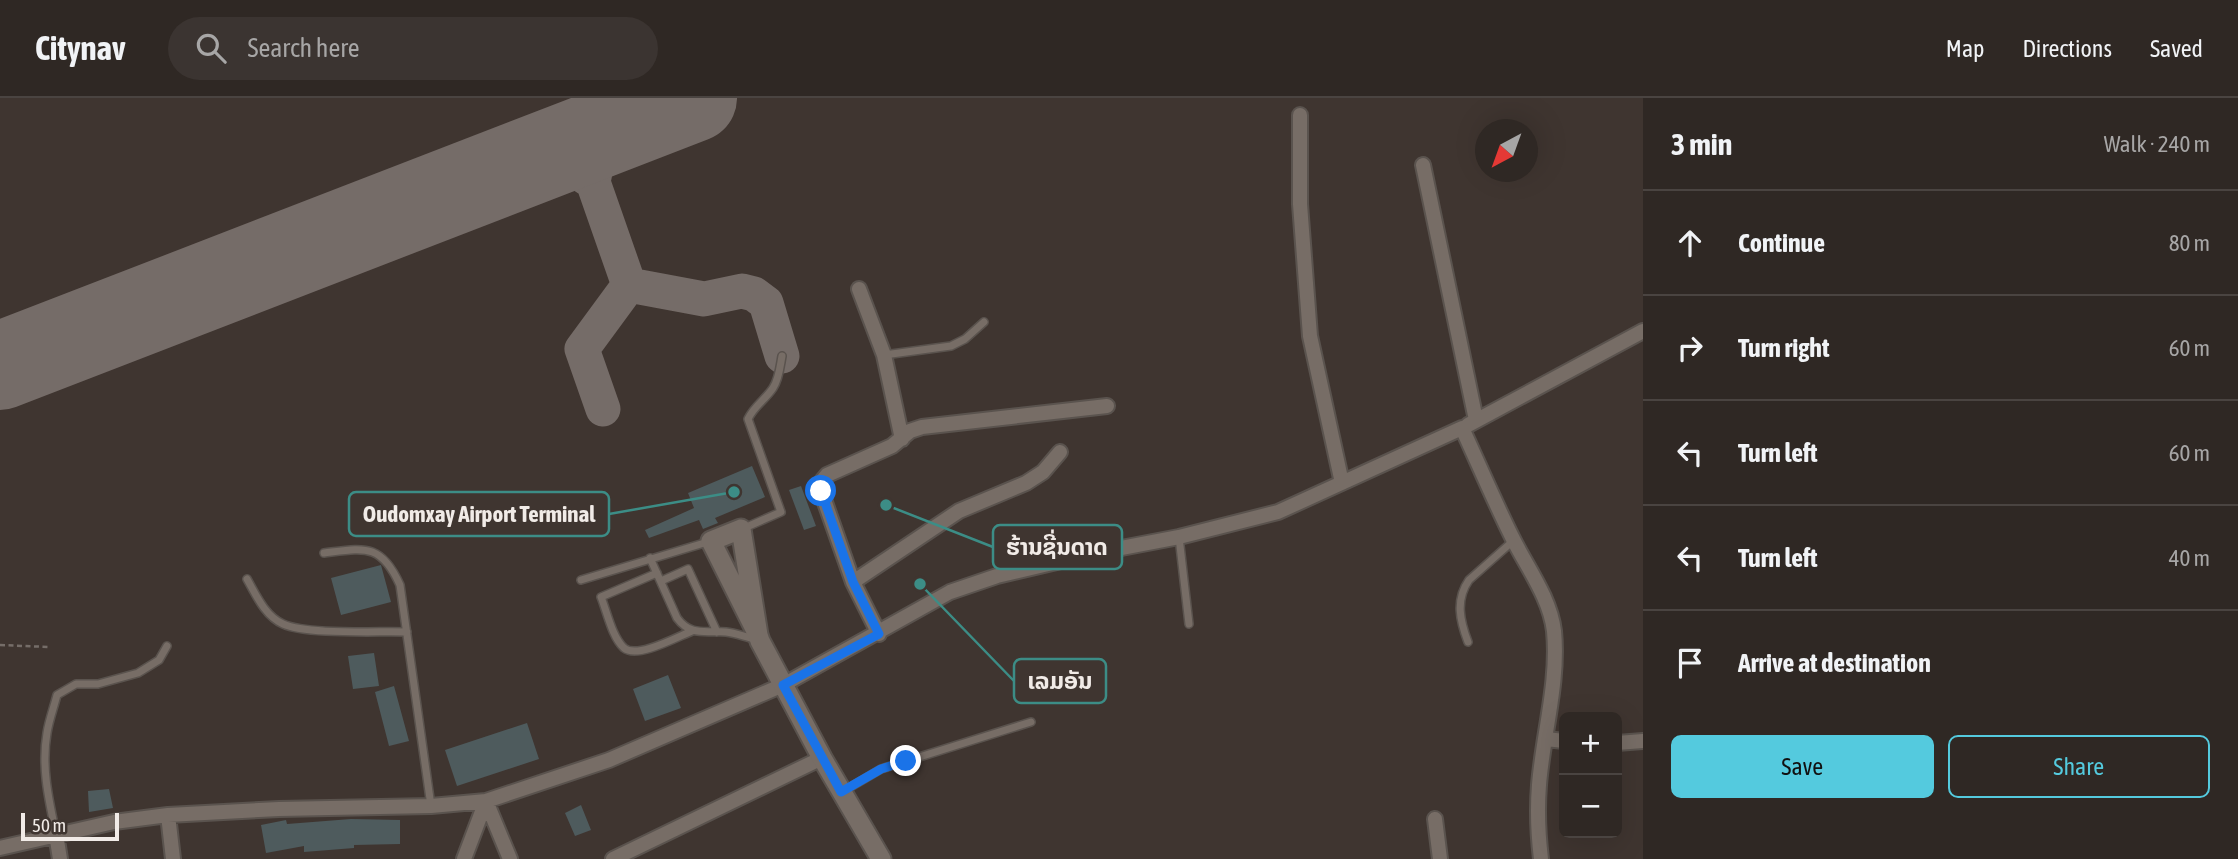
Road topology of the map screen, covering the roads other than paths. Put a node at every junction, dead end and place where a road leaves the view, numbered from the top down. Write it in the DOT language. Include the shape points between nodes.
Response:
graph roads {
  1 [pos="1300,115"];
  2 [pos="1423,165"];
  3 [pos="859,289"];
  4 [pos="984,321"];
  5 [pos="1643,331"];
  6 [pos="884,355"];
  7 [pos="782,356"];
  8 [pos="1107,406"];
  9 [pos="1476,420"];
  10 [pos="1462,428"];
  11 [pos="902,439"];
  12 [pos="1060,452"];
  13 [pos="1342,483"];
  14 [pos="741,529"];
  15 [pos="1179,537"];
  16 [pos="711,541"];
  17 [pos="1514,541"];
  18 [pos="324,553"];
  19 [pos="650,558"];
  20 [pos="659,577"];
  21 [pos="247,579"];
  22 [pos="581,580"];
  23 [pos="853,582"];
  24 [pos="1189,624"];
  25 [pos="692,631"];
  26 [pos="407,632"];
  27 [pos="717,632"];
  28 [pos="879,634"];
  29 [pos="759,638"];
  30 [pos="1468,642"];
  31 [pos="167,646"];
  32 [pos="783,685"];
  33 [pos="1031,722"];
  34 [pos="1546,739"];
  35 [pos="1559,740"];
  36 [pos="1643,741"];
  37 [pos="1622,743"];
  38 [pos="822,758"];
  39 [pos="841,792"];
  40 [pos="486,801"];
  41 [pos="431,806"];
  42 [pos="168,815"];
  43 [pos="1436,819"];
  44 [pos="56,834"];
  45 [pos="0,848"];
  46 [pos="60,859"];
  47 [pos="173,859"];
  48 [pos="464,859"];
  49 [pos="510,859"];
  50 [pos="613,859"];
  51 [pos="881,859"];
  52 [pos="1440,859"];
  53 [pos="1541,859"];
  1 -- 13 [label="street" via="1300,204 1310,336"];
  2 -- 9 [label="street"];
  3 -- 6 [label="street"];
  4 -- 6 [label="lane" via="951,346"];
  5 -- 9 [label="street"];
  6 -- 11 [label="street"];
  7 -- 14 [label="lane" via="774,387 748,419 781,512"];
  8 -- 11 [label="street" via="922,427"];
  9 -- 10 [label="street"];
  10 -- 13 [label="street"];
  10 -- 17 [label="street"];
  11 -- 23 [label="street" via="822,481 821,491"];
  12 -- 23 [label="street" via="1026,483 959,510"];
  13 -- 15 [label="street" via="1278,512"];
  14 -- 16 [label="street"];
  14 -- 29 [label="street"];
  15 -- 24 [label="lane"];
  15 -- 28 [label="street" via="997,576 950,592"];
  16 -- 19 [label="lane"];
  16 -- 29 [label="street"];
  17 -- 30 [label="lane" via="1464,588 1459,607"];
  17 -- 34 [label="street" via="1554,630"];
  18 -- 26 [label="lane" via="358,549 377,553 391,565 400,585"];
  19 -- 20 [label="lane"];
  19 -- 22 [label="lane"];
  20 -- 25 [label="lane" via="677,618"];
  20 -- 25 [label="lane" via="601,597 617,639 630,651 640,651"];
  20 -- 27 [label="lane" via="688,569"];
  21 -- 26 [label="lane" via="264,609 282,624 301,629"];
  23 -- 28 [label="street"];
  25 -- 27 [label="lane"];
  26 -- 41 [label="lane"];
  27 -- 29 [label="lane"];
  28 -- 32 [label="street"];
  29 -- 32 [label="street"];
  31 -- 44 [label="lane" via="159,660 138,673 98,684 76,684 57,695 45,762"];
  32 -- 38 [label="street"];
  32 -- 40 [label="street" via="609,760"];
  33 -- 39 [label="lane" via="881,769"];
  34 -- 35 [label="street"];
  34 -- 53 [label="street" via="1537,823"];
  36 -- 37 [label="street"];
  38 -- 39 [label="street"];
  38 -- 50 [label="street"];
  39 -- 51 [label="street"];
  40 -- 41 [label="street"];
  40 -- 48 [label="street"];
  40 -- 49 [label="street"];
  41 -- 42 [label="street"];
  42 -- 44 [label="street"];
  42 -- 47 [label="street"];
  43 -- 52 [label="street"];
  44 -- 45 [label="street"];
  44 -- 46 [label="street"];
}
